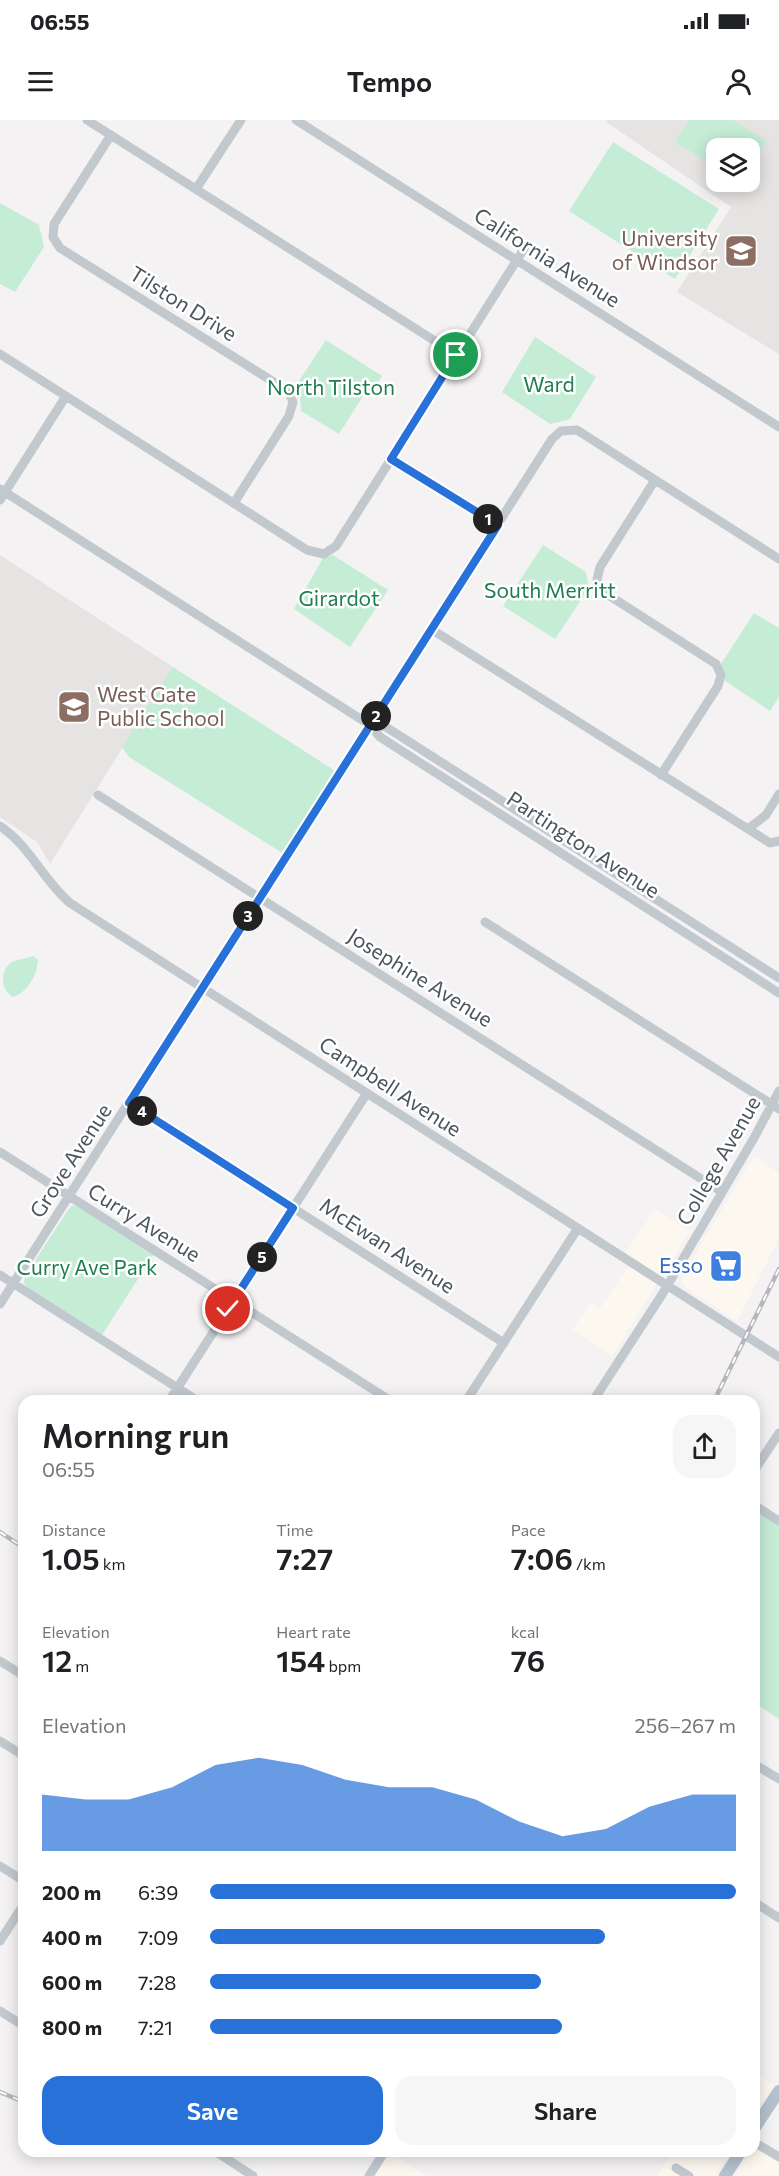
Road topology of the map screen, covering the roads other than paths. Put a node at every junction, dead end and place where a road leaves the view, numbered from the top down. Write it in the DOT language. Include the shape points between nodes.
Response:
graph roads {
  1 [pos="87,120"];
  2 [pos="241,120"];
  3 [pos="296,120"];
  4 [pos="111,135"];
  5 [pos="196,189"];
  6 [pos="527,244"];
  7 [pos="517,260"];
  8 [pos="0,354"];
  9 [pos="456,355"];
  10 [pos="66,396"];
  11 [pos="779,427"];
  12 [pos="391,459"];
  13 [pos="655,480"];
  14 [pos="2,494"];
  15 [pos="234,504"];
  16 [pos="498,525"];
  17 [pos="779,559"];
  18 [pos="431,629"];
  19 [pos="370,725"];
  20 [pos="661,775"];
  21 [pos="98,795"];
  22 [pos="778,798"];
  23 [pos="0,826"];
  24 [pos="748,830"];
  25 [pos="779,841"];
  26 [pos="260,897"];
  27 [pos="485,922"];
  28 [pos="779,978"];
  29 [pos="202,988"];
  30 [pos="779,993"];
  31 [pos="779,1091"];
  32 [pos="367,1093"];
  33 [pos="129,1103"];
  34 [pos="776,1107"];
  35 [pos="0,1152"];
  36 [pos="723,1192"];
  37 [pos="69,1196"];
  38 [pos="293,1208"];
  39 [pos="578,1228"];
  40 [pos="0,1275"];
  41 [pos="13,1284"];
  42 [pos="668,1285"];
  43 [pos="233,1301"];
  44 [pos="0,1304"];
  45 [pos="504,1343"];
  46 [pos="779,1357"];
  47 [pos="177,1388"];
  48 [pos="173,1395"];
  49 [pos="188,1395"];
  50 [pos="382,1395"];
  51 [pos="470,1395"];
  52 [pos="597,1395"];
  53 [pos="779,1433"];
  54 [pos="760,1462"];
  55 [pos="760,1509"];
  56 [pos="779,1521"];
  57 [pos="0,1661"];
  58 [pos="18,1672"];
  59 [pos="0,1741"];
  60 [pos="18,1752"];
  61 [pos="760,1768"];
  62 [pos="779,1779"];
  63 [pos="0,1866"];
  64 [pos="18,1877"];
  65 [pos="760,1906"];
  66 [pos="18,1913"];
  67 [pos="779,1918"];
  68 [pos="0,1941"];
  69 [pos="0,2011"];
  70 [pos="18,2022"];
  71 [pos="779,2091"];
  72 [pos="760,2120"];
  73 [pos="760,2146"];
  74 [pos="224,2157"];
  75 [pos="381,2157"];
  76 [pos="737,2157"];
  77 [pos="779,2157"];
  78 [pos="676,2168"];
  79 [pos="253,2176"];
  80 [pos="369,2176"];
  81 [pos="689,2176"];
  82 [pos="725,2176"];
  1 -- 4 [label="street"];
  2 -- 5 [label="street"];
  3 -- 7 [label="street, California Avenue"];
  4 -- 5 [label="street"];
  4 -- 15 [label="street, Tilston Drive" via="54,224 53,237 60,248 288,391 293,402 289,416"];
  5 -- 9 [label="street"];
  6 -- 7 [label="street"];
  7 -- 9 [label="street"];
  7 -- 11 [label="street, California Avenue"];
  8 -- 10 [label="street"];
  9 -- 12 [label="street"];
  10 -- 14 [label="street"];
  10 -- 15 [label="street"];
  12 -- 15 [label="street" via="336,546 324,554 307,550"];
  12 -- 16 [label="street"];
  13 -- 16 [label="street, Grove Avenue" via="577,430 561,431 552,439"];
  13 -- 17 [label="street"];
  13 -- 20 [label="street" via="600,567 597,580 602,591 716,664 721,675 718,686"];
  14 -- 19 [label="street, Partington Avenue"];
  16 -- 18 [label="street, Grove Avenue"];
  18 -- 19 [label="street, Grove Avenue"];
  18 -- 20 [label="street"];
  19 -- 26 [label="street, Grove Avenue"];
  19 -- 28 [label="street, Partington Avenue" via="386,727"];
  19 -- 30 [label="street, Partington Avenue" via="380,737"];
  20 -- 24 [label="street"];
  21 -- 26 [label="street, Josephine Avenue"];
  22 -- 24 [label="street"];
  23 -- 29 [label="street, Campbell Avenue" via="30,852 55,890 70,903"];
  24 -- 25 [label="street" via="770,843"];
  26 -- 29 [label="street, Grove Avenue"];
  26 -- 36 [label="street, Josephine Avenue"];
  27 -- 34 [label="street"];
  29 -- 32 [label="street, Campbell Avenue"];
  29 -- 33 [label="street, Grove Avenue"];
  31 -- 34 [label="street, College Avenue"];
  32 -- 38 [label="street"];
  32 -- 39 [label="street, Campbell Avenue"];
  33 -- 37 [label="street, Grove Avenue"];
  33 -- 38 [label="street, McEwan Avenue"];
  34 -- 36 [label="street, College Avenue"];
  35 -- 37 [label="street, Curry Avenue"];
  36 -- 42 [label="street, College Avenue"];
  37 -- 41 [label="street, Grove Avenue"];
  37 -- 43 [label="street, Curry Avenue"];
  38 -- 43 [label="street"];
  38 -- 45 [label="street, McEwan Avenue"];
  39 -- 42 [label="street, Campbell Avenue"];
  39 -- 45 [label="street"];
  40 -- 41 [label="street"];
  41 -- 44 [label="street, Grove Avenue"];
  41 -- 47 [label="street"];
  42 -- 46 [label="street, Campbell Avenue"];
  42 -- 52 [label="street, College Avenue"];
  43 -- 47 [label="street"];
  43 -- 50 [label="street, Curry Avenue"];
  45 -- 51 [label="street"];
  47 -- 48 [label="street"];
  47 -- 49 [label="street"];
  53 -- 54 [label="street"];
  55 -- 56 [label="street"];
  57 -- 58 [label="street"];
  59 -- 60 [label="street"];
  61 -- 62 [label="street"];
  63 -- 64 [label="street"];
  65 -- 67 [label="street"];
  66 -- 68 [label="street"];
  69 -- 70 [label="street"];
  71 -- 72 [label="main road"];
  73 -- 77 [label="street"];
  74 -- 79 [label="street"];
  75 -- 80 [label="street"];
  76 -- 82 [label="main road"];
  78 -- 81 [label="street"];
}
